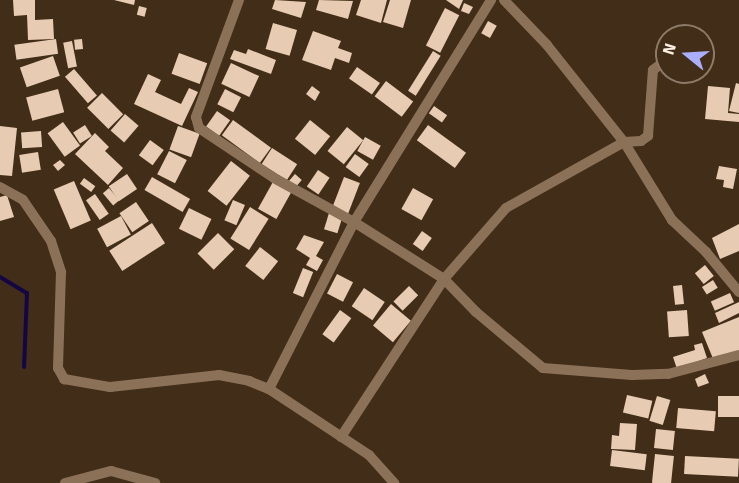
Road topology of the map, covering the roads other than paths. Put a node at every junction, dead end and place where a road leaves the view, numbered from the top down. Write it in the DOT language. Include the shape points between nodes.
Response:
graph roads {
  1 [pos="238,0"];
  2 [pos="491,0"];
  3 [pos="504,0"];
  4 [pos="655,68"];
  5 [pos="624,142"];
  6 [pos="0,187"];
  7 [pos="354,222"];
  8 [pos="444,279"];
  9 [pos="739,292"];
  10 [pos="739,355"];
  11 [pos="269,389"];
  12 [pos="341,437"];
  13 [pos="65,483"];
  14 [pos="155,483"];
  15 [pos="394,483"];
  1 -- 7 [label="street" via="196,117 199,128 273,178"];
  2 -- 7 [label="street"];
  3 -- 5 [label="street" via="547,45"];
  4 -- 5 [label="street" via="648,136 641,141"];
  5 -- 8 [label="street" via="506,208"];
  5 -- 9 [label="street" via="672,220 706,252"];
  6 -- 11 [label="street" via="23,200 51,241 61,272 58,368 64,379 136,387 219,375"];
  7 -- 8 [label="street"];
  7 -- 11 [label="street"];
  8 -- 10 [label="street" via="476,312 543,368 668,374"];
  8 -- 12 [label="street"];
  11 -- 12 [label="street"];
  12 -- 15 [label="street" via="369,455"];
  13 -- 14 [label="street" via="111,471"];
}
